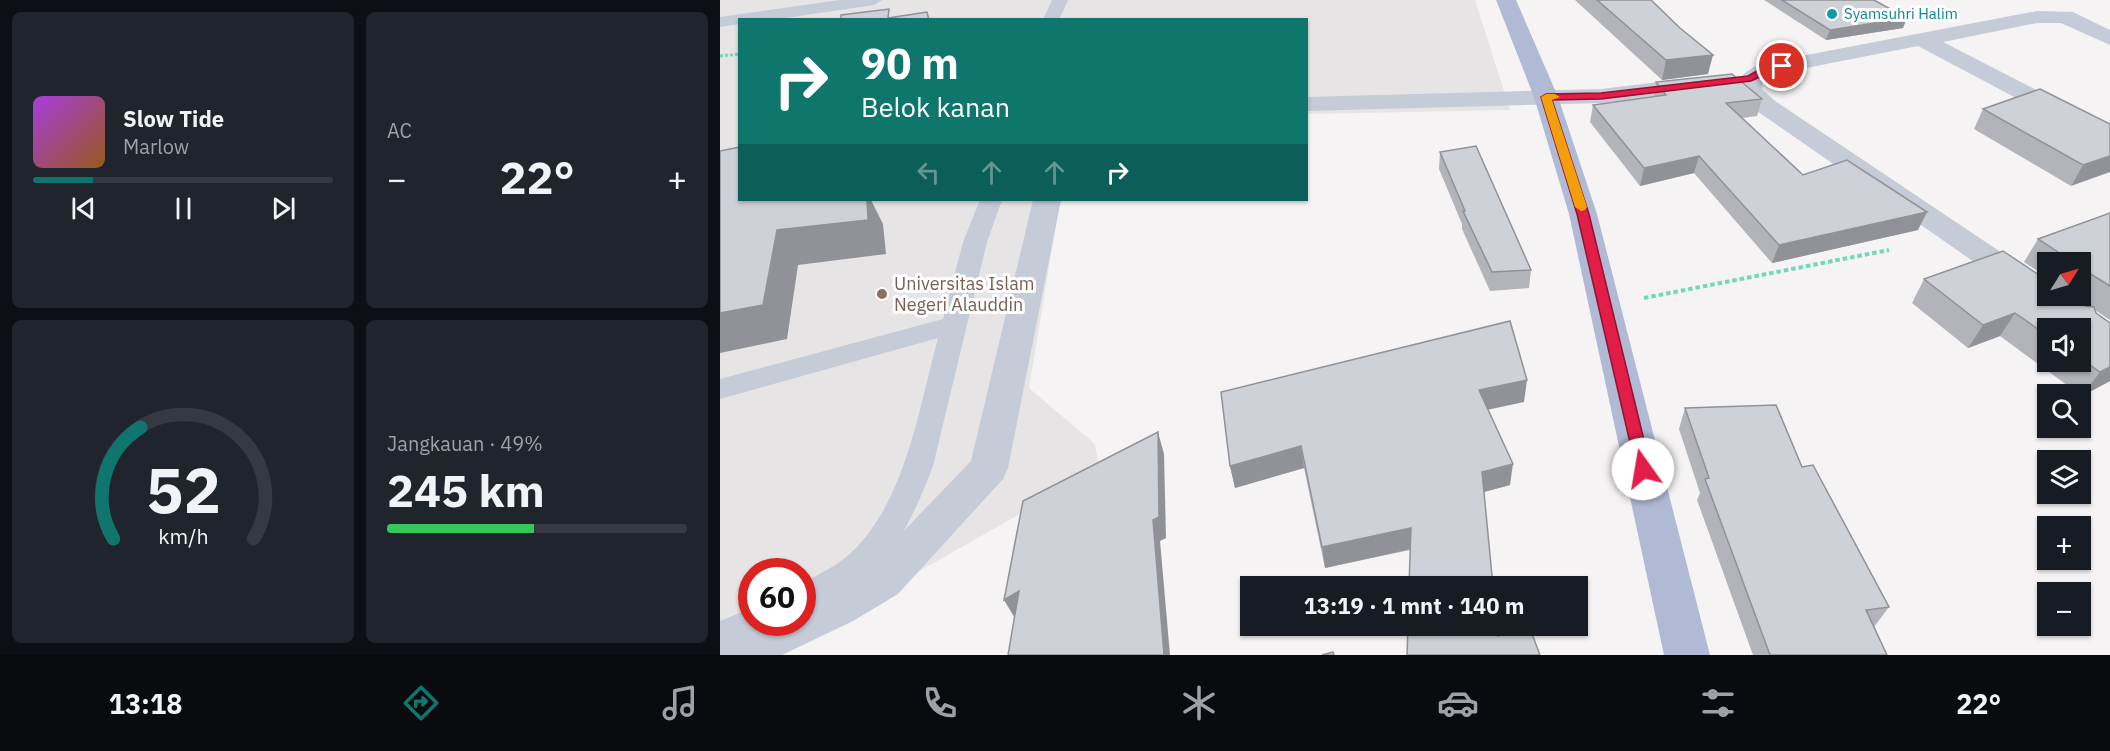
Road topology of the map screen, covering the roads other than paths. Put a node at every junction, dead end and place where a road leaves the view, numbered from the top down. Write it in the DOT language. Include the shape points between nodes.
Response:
graph roads {
  1 [pos="874,0"];
  2 [pos="1060,0"];
  3 [pos="1506,0"];
  4 [pos="748,18"];
  5 [pos="1052,18"];
  6 [pos="738,19"];
  7 [pos="720,22"];
  8 [pos="2110,38"];
  9 [pos="1921,39"];
  10 [pos="1733,81"];
  11 [pos="1546,97"];
  12 [pos="1308,104"];
  13 [pos="2110,138"];
  14 [pos="991,201"];
  15 [pos="1047,201"];
  16 [pos="2037,291"];
  17 [pos="954,325"];
  18 [pos="720,389"];
  19 [pos="816,592"];
  20 [pos="738,630"];
  21 [pos="720,638"];
  22 [pos="733,655"];
  23 [pos="1687,655"];
  1 -- 4 [label="lane"];
  2 -- 5 [label="lane"];
  3 -- 11 [label="main road"];
  6 -- 7 [label="lane"];
  8 -- 9 [label="street" via="2071,19 2048,16"];
  9 -- 10 [label="street" via="1768,69"];
  9 -- 13 [label="street"];
  10 -- 11 [label="street" via="1601,96"];
  10 -- 16 [label="street"];
  11 -- 12 [label="street"];
  11 -- 23 [label="main road" via="1583,214"];
  14 -- 17 [label="lane" via="975,242"];
  15 -- 22 [label="street" via="989,468 883,581 838,607"];
  17 -- 18 [label="lane"];
  17 -- 19 [label="lane" via="918,466 906,498 871,555 852,572"];
  20 -- 21 [label="lane"];
}
